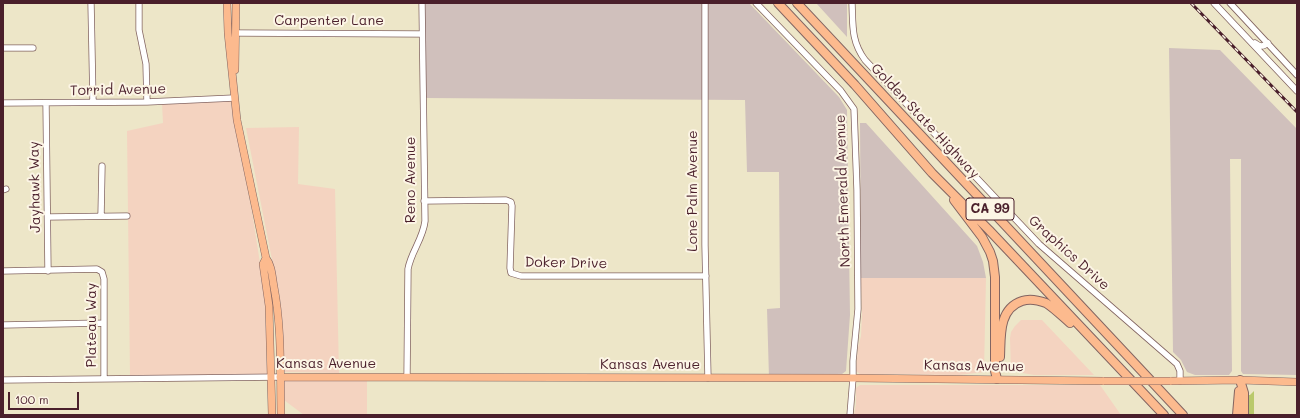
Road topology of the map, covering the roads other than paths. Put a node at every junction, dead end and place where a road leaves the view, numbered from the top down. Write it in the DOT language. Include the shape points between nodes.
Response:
graph roads {
  1 [pos="91,3"];
  2 [pos="139,3"];
  3 [pos="227,3"];
  4 [pos="231,3"];
  5 [pos="236,3"];
  6 [pos="422,3"];
  7 [pos="705,3"];
  8 [pos="756,3"];
  9 [pos="778,3"];
  10 [pos="797,3"];
  11 [pos="852,3"];
  12 [pos="1214,3"];
  13 [pos="1230,3"];
  14 [pos="1220,10"];
  15 [pos="237,33"];
  16 [pos="422,34"];
  17 [pos="1268,43"];
  18 [pos="3,48"];
  19 [pos="33,48"];
  20 [pos="1297,75"];
  21 [pos="1297,91"];
  22 [pos="234,98"];
  23 [pos="92,102"];
  24 [pos="147,102"];
  25 [pos="3,103"];
  26 [pos="46,103"];
  27 [pos="102,166"];
  28 [pos="932,173"];
  29 [pos="424,201"];
  30 [pos="48,216"];
  31 [pos="101,216"];
  32 [pos="127,216"];
  33 [pos="266,258"];
  34 [pos="3,271"];
  35 [pos="48,271"];
  36 [pos="706,276"];
  37 [pos="103,323"];
  38 [pos="3,325"];
  39 [pos="1096,345"];
  40 [pos="280,377"];
  41 [pos="104,378"];
  42 [pos="272,378"];
  43 [pos="407,378"];
  44 [pos="708,378"];
  45 [pos="853,378"];
  46 [pos="997,379"];
  47 [pos="3,380"];
  48 [pos="1240,380"];
  49 [pos="1180,381"];
  50 [pos="1297,382"];
  51 [pos="1155,386"];
  52 [pos="272,415"];
  53 [pos="281,415"];
  54 [pos="850,415"];
  55 [pos="1164,415"];
  56 [pos="1183,415"];
  57 [pos="1189,415"];
  58 [pos="1237,415"];
  59 [pos="1244,415"];
  1 -- 23 [label="street"];
  2 -- 24 [label="street" via="139,30 146,64"];
  3 -- 22 [label="main road"];
  4 -- 15 [label="main road" via="231,28"];
  5 -- 15 [label="main road"];
  6 -- 16 [label="street, Reno Avenue"];
  7 -- 36 [label="street, Lone Palm Avenue"];
  8 -- 45 [label="street, North Emerald Avenue" via="842,90 854,109 858,309"];
  9 -- 28 [label="highway, Golden State Highway / CA 99" via="855,85"];
  10 -- 51 [label="highway, Golden State Highway / CA 99"];
  11 -- 49 [label="street, Graphics Drive" via="853,38 865,60 1039,244 1177,364"];
  12 -- 14 [label="street"];
  13 -- 17 [label="street"];
  14 -- 17 [label="street" via="1228,14 1259,46 1264,47"];
  14 -- 21 [label="street"];
  15 -- 16 [label="street, Carpenter Lane"];
  15 -- 22 [label="main road"];
  16 -- 29 [label="street, Reno Avenue"];
  17 -- 20 [label="street"];
  18 -- 19 [label="street"];
  22 -- 24 [label="street, Torrid Avenue"];
  22 -- 33 [label="main road"];
  23 -- 24 [label="street, Torrid Avenue"];
  23 -- 26 [label="street, Torrid Avenue"];
  25 -- 26 [label="street, Torrid Avenue"];
  26 -- 30 [label="street, Jayhawk Way"];
  27 -- 31 [label="street"];
  28 -- 39 [label="highway, Golden State Highway / CA 99"];
  28 -- 46 [label="highway" via="982,237 990,252 994,270"];
  29 -- 36 [label="street, Doker Drive" via="511,202 510,268 511,272 521,276"];
  29 -- 43 [label="street, Reno Avenue" via="423,233 408,269"];
  30 -- 31 [label="street"];
  30 -- 35 [label="street, Jayhawk Way"];
  31 -- 32 [label="street"];
  33 -- 40 [label="main road" via="270,264 277,303"];
  33 -- 42 [label="main road" via="262,264 269,306"];
  34 -- 35 [label="street"];
  35 -- 37 [label="street, Plateau Way" via="102,272"];
  36 -- 44 [label="street, Lone Palm Avenue"];
  37 -- 38 [label="street"];
  37 -- 41 [label="street, Plateau Way"];
  39 -- 46 [label="highway" via="1045,303 1038,300 1023,300 1006,312 1003,320 1000,371"];
  39 -- 55 [label="highway, Golden State Highway / CA 99"];
  40 -- 42 [label="street, Kansas Avenue"];
  40 -- 43 [label="main road, Kansas Avenue"];
  40 -- 53 [label="main road"];
  41 -- 42 [label="street, Kansas Avenue"];
  41 -- 47 [label="street, Kansas Avenue"];
  42 -- 52 [label="main road"];
  43 -- 44 [label="main road, Kansas Avenue"];
  44 -- 45 [label="main road, Kansas Avenue"];
  45 -- 46 [label="main road, Kansas Avenue"];
  45 -- 54 [label="street, North Emerald Avenue"];
  46 -- 49 [label="main road, Kansas Avenue, bridge"];
  48 -- 49 [label="main road, Kansas Avenue"];
  48 -- 50 [label="main road, Kansas Avenue"];
  48 -- 58 [label="highway"];
  48 -- 59 [label="highway" via="1244,393"];
  51 -- 56 [label="highway, Golden State Highway / CA 99"];
  51 -- 57 [label="highway"];
}
